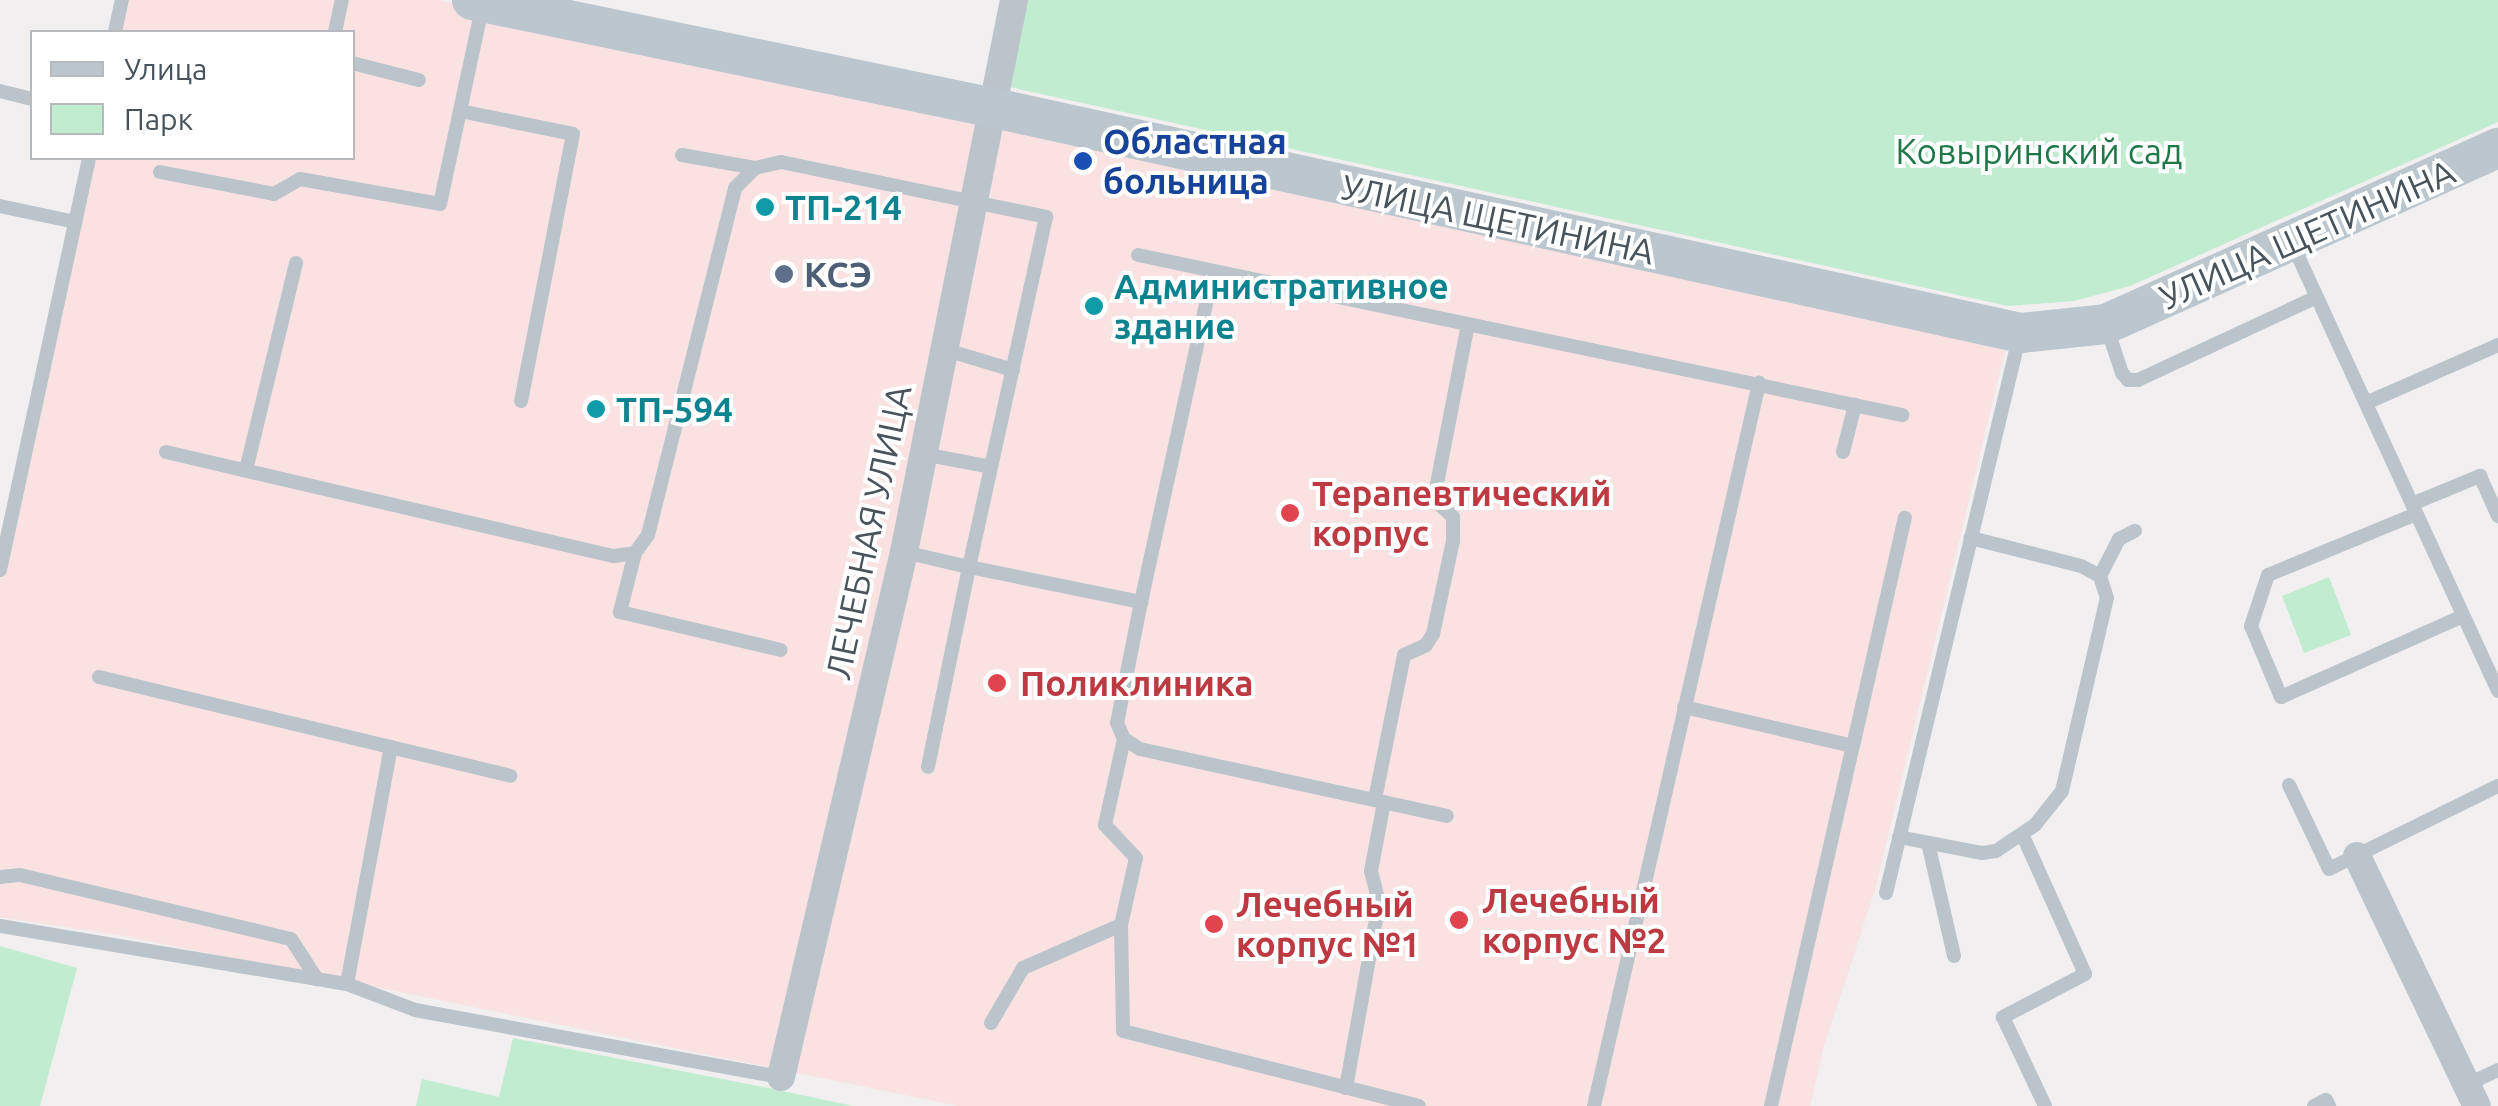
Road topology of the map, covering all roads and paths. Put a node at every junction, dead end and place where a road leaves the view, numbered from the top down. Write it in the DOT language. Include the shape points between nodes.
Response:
graph roads {
  1 [pos="122,0"];
  2 [pos="342,0"];
  3 [pos="1014,0"];
  4 [pos="478,1"];
  5 [pos="115,30"];
  6 [pos="335,30"];
  7 [pos="355,64"];
  8 [pos="419,80"];
  9 [pos="0,92"];
  10 [pos="30,99"];
  11 [pos="994,108"];
  12 [pos="460,111"];
  13 [pos="2498,148"];
  14 [pos="682,156"];
  15 [pos="88,160"];
  16 [pos="755,168"];
  17 [pos="160,172"];
  18 [pos="973,199"];
  19 [pos="0,206"];
  20 [pos="75,222"];
  21 [pos="2291,242"];
  22 [pos="1138,255"];
  23 [pos="296,263"];
  24 [pos="1213,271"];
  25 [pos="2316,297"];
  26 [pos="1468,324"];
  27 [pos="2106,324"];
  28 [pos="2020,333"];
  29 [pos="2498,345"];
  30 [pos="946,350"];
  31 [pos="1012,370"];
  32 [pos="1758,383"];
  33 [pos="520,401"];
  34 [pos="2366,403"];
  35 [pos="1855,405"];
  36 [pos="1902,415"];
  37 [pos="166,452"];
  38 [pos="1843,452"];
  39 [pos="924,454"];
  40 [pos="991,468"];
  41 [pos="246,470"];
  42 [pos="2414,509"];
  43 [pos="2498,516"];
  44 [pos="1905,518"];
  45 [pos="2135,531"];
  46 [pos="1971,538"];
  47 [pos="635,552"];
  48 [pos="904,552"];
  49 [pos="969,567"];
  50 [pos="0,570"];
  51 [pos="2100,576"];
  52 [pos="1141,602"];
  53 [pos="2463,616"];
  54 [pos="781,650"];
  55 [pos="99,676"];
  56 [pos="2498,692"];
  57 [pos="1684,707"];
  58 [pos="1124,739"];
  59 [pos="1853,746"];
  60 [pos="392,747"];
  61 [pos="928,768"];
  62 [pos="510,776"];
  63 [pos="2288,786"];
  64 [pos="2498,786"];
  65 [pos="1380,800"];
  66 [pos="1446,816"];
  67 [pos="2022,836"];
  68 [pos="1899,838"];
  69 [pos="1928,843"];
  70 [pos="2357,856"];
  71 [pos="0,877"];
  72 [pos="1886,893"];
  73 [pos="1121,925"];
  74 [pos="0,926"];
  75 [pos="1954,956"];
  76 [pos="317,979"];
  77 [pos="347,984"];
  78 [pos="991,1023"];
  79 [pos="2498,1070"];
  80 [pos="781,1077"];
  81 [pos="1346,1088"];
  82 [pos="2472,1095"];
  83 [pos="1418,1106"];
  84 [pos="1594,1106"];
  85 [pos="1771,1106"];
  86 [pos="2044,1106"];
  87 [pos="2314,1106"];
  88 [pos="2329,1106"];
  1 -- 5 [label="lane"];
  2 -- 6 [label="lane"];
  3 -- 11 [label="street, ЛЕЧЕБНАЯ УЛИЦА"];
  4 -- 11 [label="street, УЛИЦА ЩЕТИНИНА"];
  4 -- 12 [label="lane"];
  7 -- 8 [label="lane"];
  9 -- 10 [label="lane"];
  11 -- 18 [label="street, ЛЕЧЕБНАЯ УЛИЦА"];
  11 -- 28 [label="street, УЛИЦА ЩЕТИНИНА"];
  12 -- 17 [label="lane" via="440,204 300,179 274,194"];
  12 -- 33 [label="lane" via="573,134"];
  13 -- 21 [label="street, УЛИЦА ЩЕТИНИНА"];
  14 -- 16 [label="lane"];
  15 -- 20 [label="lane"];
  16 -- 18 [label="lane" via="781,162"];
  16 -- 47 [label="lane" via="735,188 648,535"];
  18 -- 30 [label="street, ЛЕЧЕБНАЯ УЛИЦА"];
  18 -- 31 [label="lane" via="1046,217"];
  19 -- 20 [label="lane"];
  20 -- 50 [label="lane"];
  21 -- 25 [label="lane"];
  21 -- 27 [label="street, УЛИЦА ЩЕТИНИНА"];
  22 -- 24 [label="lane"];
  23 -- 41 [label="lane"];
  24 -- 26 [label="lane"];
  24 -- 52 [label="lane"];
  25 -- 27 [label="lane" via="2138,380 2122,373"];
  25 -- 34 [label="lane"];
  26 -- 32 [label="lane"];
  26 -- 65 [label="lane" via="1434,499 1453,517 1454,541 1433,634 1404,656"];
  27 -- 28 [label="street, УЛИЦА ЩЕТИНИНА"];
  28 -- 46 [label="lane"];
  29 -- 34 [label="lane"];
  30 -- 31 [label="lane"];
  30 -- 39 [label="street, ЛЕЧЕБНАЯ УЛИЦА"];
  31 -- 40 [label="lane"];
  32 -- 35 [label="lane"];
  32 -- 57 [label="lane"];
  34 -- 42 [label="lane"];
  35 -- 36 [label="lane"];
  35 -- 38 [label="lane"];
  37 -- 41 [label="lane"];
  39 -- 40 [label="lane"];
  39 -- 48 [label="street, ЛЕЧЕБНАЯ УЛИЦА"];
  40 -- 49 [label="lane"];
  41 -- 47 [label="lane" via="614,556"];
  42 -- 43 [label="lane" via="2480,476"];
  42 -- 53 [label="lane"];
  42 -- 53 [label="lane" via="2268,575 2251,626 2281,697"];
  44 -- 59 [label="lane"];
  45 -- 51 [label="lane" via="2119,539"];
  46 -- 51 [label="lane"];
  46 -- 68 [label="lane"];
  47 -- 54 [label="lane" via="620,612"];
  48 -- 49 [label="lane"];
  48 -- 80 [label="street, ЛЕЧЕБНАЯ УЛИЦА"];
  49 -- 52 [label="lane"];
  49 -- 61 [label="lane"];
  51 -- 67 [label="lane" via="2107,598 2062,791"];
  52 -- 58 [label="lane" via="1118,722"];
  53 -- 56 [label="lane"];
  55 -- 60 [label="lane"];
  57 -- 59 [label="lane"];
  57 -- 84 [label="lane"];
  58 -- 65 [label="lane" via="1140,749"];
  58 -- 73 [label="lane" via="1105,825 1136,858"];
  59 -- 85 [label="lane"];
  60 -- 62 [label="lane"];
  60 -- 77 [label="lane"];
  63 -- 70 [label="lane" via="2329,869"];
  64 -- 70 [label="lane"];
  65 -- 66 [label="lane"];
  65 -- 81 [label="lane" via="1371,872 1378,902"];
  67 -- 69 [label="lane" via="1982,853"];
  67 -- 86 [label="lane" via="2085,974 2003,1018"];
  68 -- 69 [label="lane"];
  68 -- 72 [label="lane"];
  69 -- 75 [label="lane"];
  70 -- 82 [label="street"];
  71 -- 76 [label="lane" via="20,876 291,939"];
  73 -- 78 [label="lane" via="1023,968"];
  73 -- 81 [label="lane" via="1124,1031"];
  74 -- 76 [label="lane"];
  76 -- 77 [label="lane"];
  77 -- 80 [label="lane" via="415,1010"];
  79 -- 82 [label="lane"];
  81 -- 83 [label="lane"];
  87 -- 88 [label="lane" via="2326,1100"];
}
